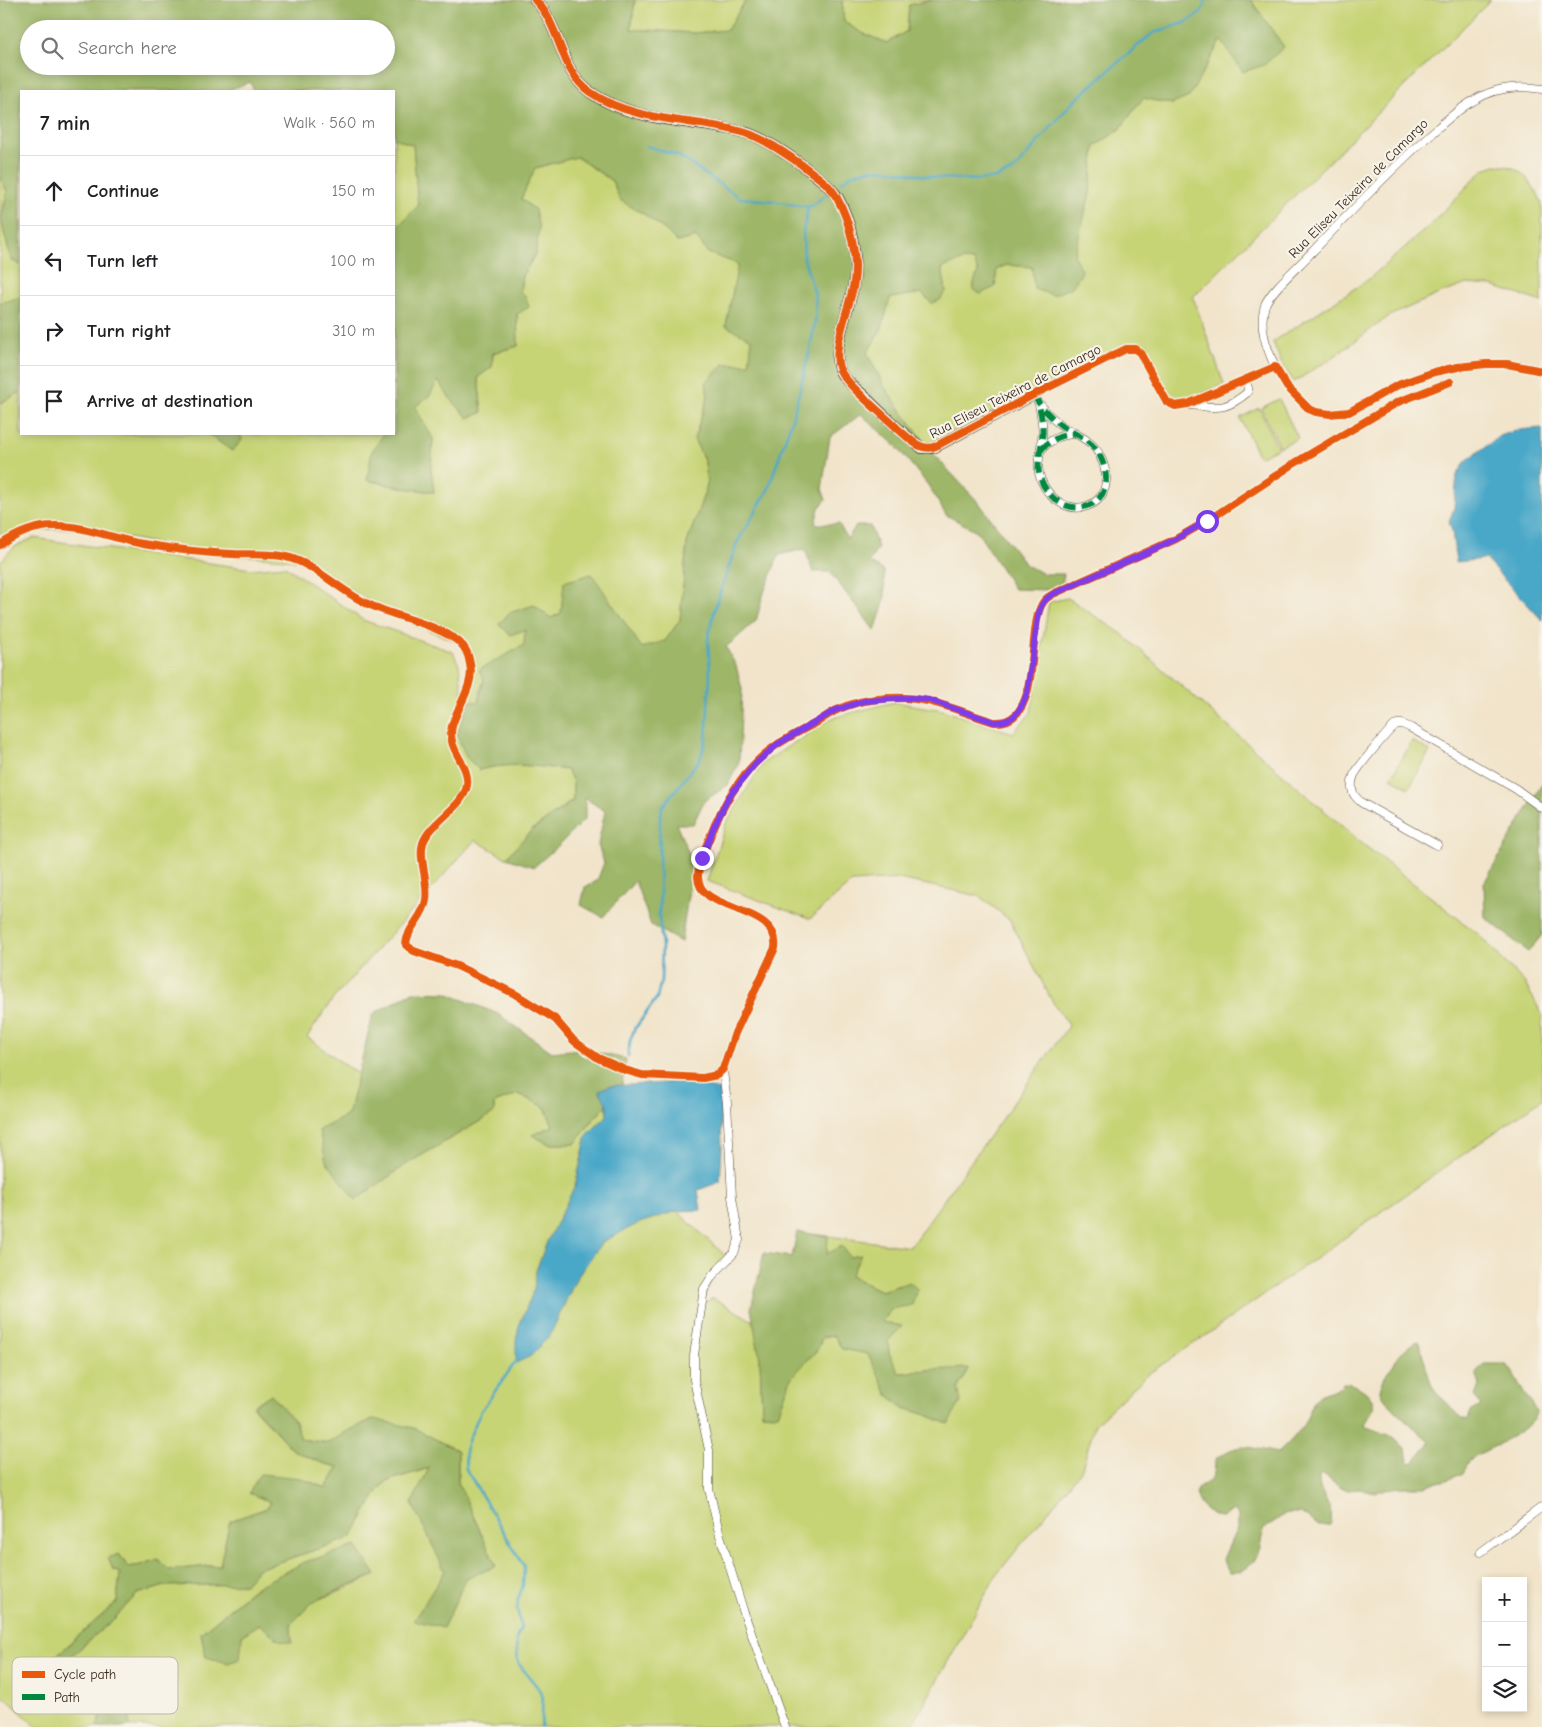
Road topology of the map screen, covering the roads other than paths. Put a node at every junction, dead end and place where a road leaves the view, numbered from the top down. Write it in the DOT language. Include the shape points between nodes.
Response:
graph roads {
  1 [pos="535,0"];
  2 [pos="1542,89"];
  3 [pos="1275,367"];
  4 [pos="1542,370"];
  5 [pos="1245,380"];
  6 [pos="1450,382"];
  7 [pos="1036,400"];
  8 [pos="1188,404"];
  9 [pos="1078,434"];
  10 [pos="1040,452"];
  11 [pos="0,545"];
  12 [pos="1542,808"];
  13 [pos="1437,845"];
  14 [pos="723,1071"];
  15 [pos="1542,1507"];
  16 [pos="1481,1552"];
  17 [pos="785,1727"];
  1 -- 7 [label="street, Rua Eliseu Teixeira de Camargo" via="550,21 576,77 591,93 627,110 748,133 826,183 838,198 853,240 855,265 853,289 839,343 838,368 913,441 922,448 932,448"];
  2 -- 3 [label="street, Rua Eliseu Teixeira de Camargo" via="1500,90 1472,101 1449,118 1406,156 1289,276 1267,299 1262,321 1263,334"];
  3 -- 4 [label="street, Rua Eliseu Teixeira de Camargo" via="1287,387 1309,409 1336,414 1358,408 1398,385 1434,372 1486,364"];
  3 -- 5 [label="street"];
  5 -- 8 [label="street"];
  5 -- 8 [label="street" via="1248,392 1235,403 1220,408"];
  6 -- 14 [label="street" via="1398,402 1176,539 1044,599 1040,606 1027,694 1008,722 994,722 929,700 864,701 836,710 778,744 760,759 728,798 708,842 698,876 699,884 707,894 751,914 775,938 775,948 736,1033"];
  7 -- 8 [label="street, Rua Eliseu Teixeira de Camargo" via="1130,349 1142,356 1167,402 1175,406"];
  7 -- 9 [label="street" via="1063,426"];
  7 -- 10 [label="street" via="1043,430"];
  9 -- 10 [label="street" via="1064,435"];
  9 -- 10 [label="street" via="1100,455 1107,478 1104,492 1086,508 1065,505 1047,490 1039,474"];
  11 -- 14 [label="street" via="32,530 53,526 141,544 208,553 284,556 304,564 367,604 428,626 460,643 471,666 470,678 451,737 455,752 465,768 467,784 459,802 441,818 424,843 422,856 428,886 426,903 406,945 414,952 457,966 515,994 555,1019 574,1041 590,1053 625,1070 642,1075 703,1078 718,1076"];
  12 -- 13 [label="street" via="1529,797 1411,728 1396,724 1354,776 1353,792 1362,803"];
  14 -- 17 [label="street" via="732,1197 739,1240 734,1253 704,1288 694,1355 694,1380 709,1450 709,1489 719,1532"];
  15 -- 16 [label="street"];
}
